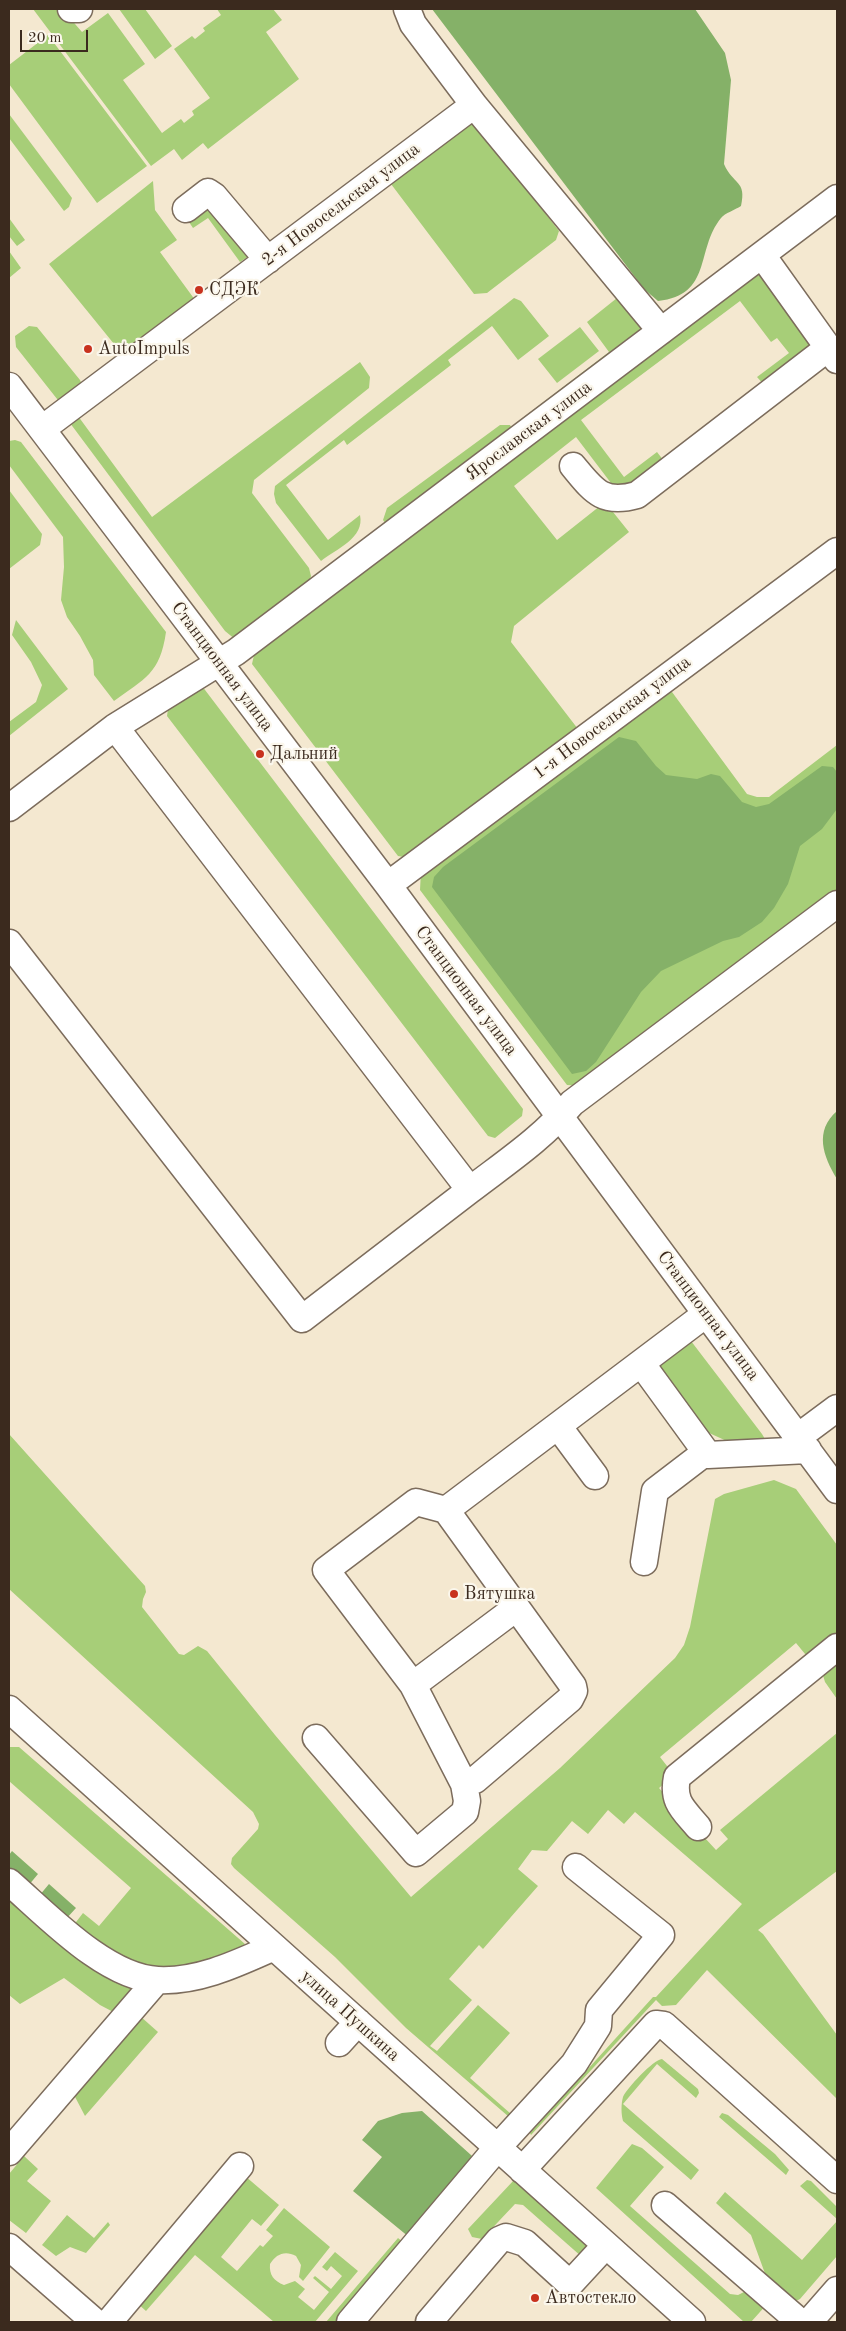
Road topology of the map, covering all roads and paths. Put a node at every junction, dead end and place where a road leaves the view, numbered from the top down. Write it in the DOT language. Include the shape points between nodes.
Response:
graph roads {
  1 [pos="71,9"];
  2 [pos="79,9"];
  3 [pos="408,9"];
  4 [pos="474,105"];
  5 [pos="837,198"];
  6 [pos="186,209"];
  7 [pos="762,255"];
  8 [pos="268,260"];
  9 [pos="660,331"];
  10 [pos="833,354"];
  11 [pos="9,386"];
  12 [pos="42,429"];
  13 [pos="573,466"];
  14 [pos="837,551"];
  15 [pos="220,663"];
  16 [pos="115,727"];
  17 [pos="9,808"];
  18 [pos="388,885"];
  19 [pos="837,904"];
  20 [pos="9,943"];
  21 [pos="560,1118"];
  22 [pos="470,1190"];
  23 [pos="706,1314"];
  24 [pos="641,1363"];
  25 [pos="837,1408"];
  26 [pos="558,1426"];
  27 [pos="803,1444"];
  28 [pos="706,1452"];
  29 [pos="596,1476"];
  30 [pos="837,1490"];
  31 [pos="446,1510"];
  32 [pos="644,1562"];
  33 [pos="516,1608"];
  34 [pos="837,1647"];
  35 [pos="413,1685"];
  36 [pos="9,1709"];
  37 [pos="316,1738"];
  38 [pos="464,1784"];
  39 [pos="698,1828"];
  40 [pos="576,1866"];
  41 [pos="9,1882"];
  42 [pos="274,1947"];
  43 [pos="157,1980"];
  44 [pos="358,2022"];
  45 [pos="340,2043"];
  46 [pos="497,2148"];
  47 [pos="9,2152"];
  48 [pos="240,2166"];
  49 [pos="522,2170"];
  50 [pos="837,2180"];
  51 [pos="665,2205"];
  52 [pos="606,2245"];
  53 [pos="9,2247"];
  54 [pos="837,2290"];
  55 [pos="95,2322"];
  56 [pos="109,2322"];
  57 [pos="350,2322"];
  58 [pos="429,2322"];
  59 [pos="691,2322"];
  60 [pos="800,2322"];
  61 [pos="809,2322"];
  1 -- 2 [label="street"];
  3 -- 4 [label="street" via="413,24"];
  4 -- 8 [label="street, 2-я Новосельская улица"];
  4 -- 9 [label="street"];
  5 -- 7 [label="street, Ярославская улица"];
  6 -- 8 [label="street" via="208,192"];
  7 -- 9 [label="street, Ярославская улица"];
  7 -- 10 [label="street"];
  8 -- 12 [label="street, 2-я Новосельская улица"];
  9 -- 15 [label="street, Ярославская улица"];
  10 -- 13 [label="street" via="637,495 609,497 593,491"];
  11 -- 12 [label="street, Станционная улица"];
  12 -- 15 [label="street, Станционная улица"];
  14 -- 18 [label="street, 1-я Новосельская улица"];
  15 -- 16 [label="street, Ярославская улица"];
  15 -- 18 [label="street, Станционная улица"];
  16 -- 17 [label="street, Ярославская улица"];
  16 -- 22 [label="street"];
  18 -- 21 [label="street, Станционная улица"];
  19 -- 21 [label="street" via="572,1103"];
  20 -- 22 [label="street" via="302,1319"];
  21 -- 22 [label="street"];
  21 -- 23 [label="street, Станционная улица"];
  23 -- 24 [label="street"];
  23 -- 27 [label="street, Станционная улица"];
  24 -- 26 [label="street"];
  24 -- 28 [label="street"];
  25 -- 27 [label="street"];
  26 -- 29 [label="street"];
  26 -- 31 [label="street"];
  27 -- 28 [label="street" via="708,1455"];
  27 -- 30 [label="street, Станционная улица"];
  28 -- 32 [label="street" via="655,1491"];
  31 -- 33 [label="street"];
  31 -- 35 [label="street" via="416,1502 326,1570"];
  33 -- 35 [label="street"];
  33 -- 38 [label="street" via="573,1686 574,1692 570,1699 475,1780"];
  34 -- 39 [label="street" via="677,1777 674,1791 679,1805"];
  35 -- 38 [label="street"];
  36 -- 42 [label="street, улица Пушкина"];
  37 -- 38 [label="street" via="416,1853 465,1812 468,1801"];
  40 -- 46 [label="street" via="661,1936 599,2010 598,2026 574,2064"];
  41 -- 43 [label="street" via="95,1955 124,1973"];
  42 -- 43 [label="street" via="237,1964 192,1978"];
  42 -- 44 [label="street, улица Пушкина"];
  43 -- 47 [label="street"];
  44 -- 45 [label="street"];
  44 -- 46 [label="street, улица Пушкина"];
  46 -- 49 [label="street, улица Пушкина"];
  46 -- 57 [label="street"];
  48 -- 56 [label="street"];
  49 -- 50 [label="street" via="656,2024 664,2025"];
  49 -- 52 [label="street, улица Пушкина"];
  51 -- 60 [label="street"];
  52 -- 58 [label="street" via="570,2284 525,2243 506,2237 499,2240"];
  52 -- 59 [label="street, улица Пушкина"];
  53 -- 55 [label="street"];
  54 -- 61 [label="street"];
}
